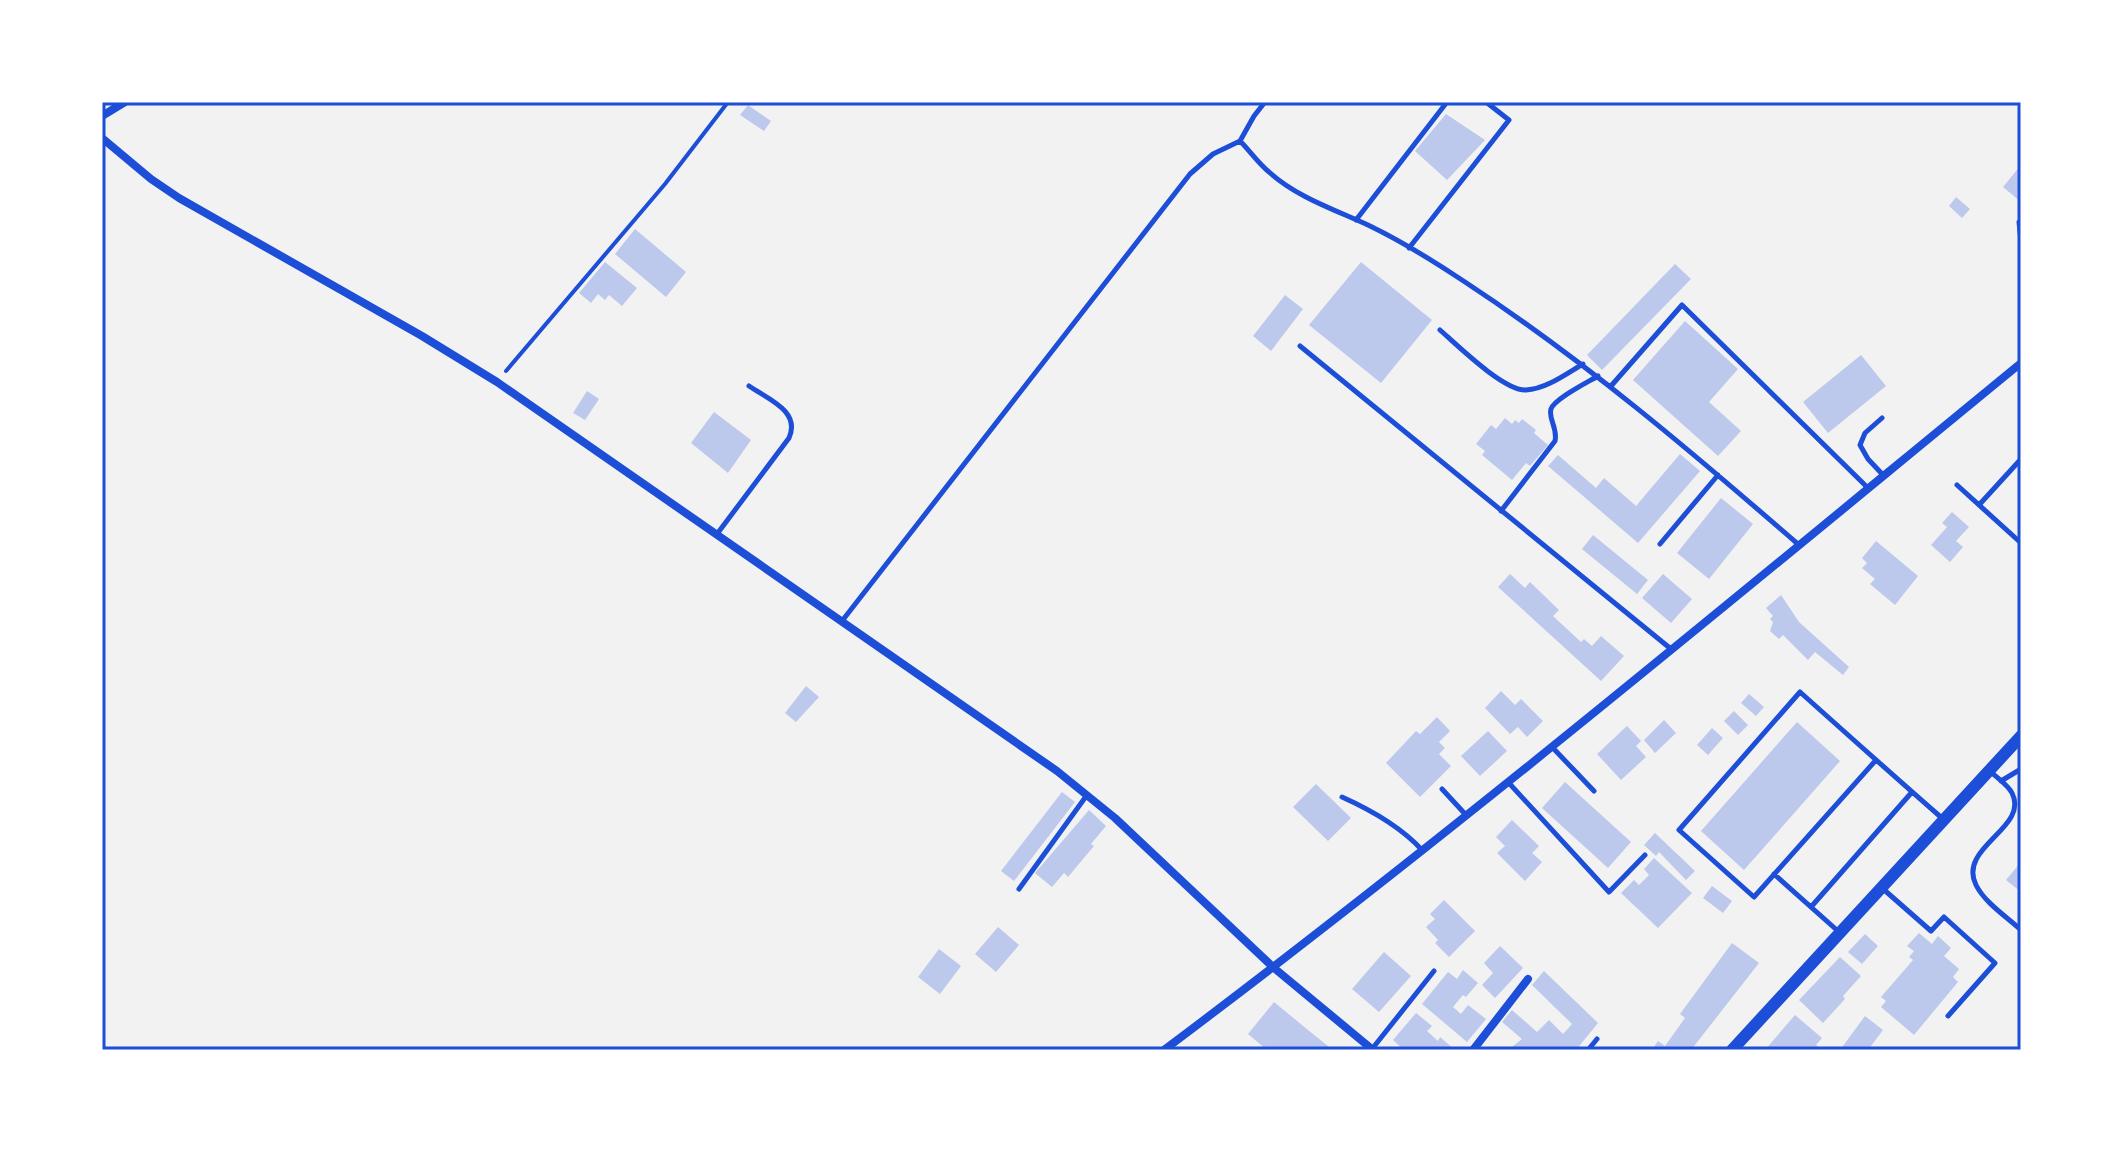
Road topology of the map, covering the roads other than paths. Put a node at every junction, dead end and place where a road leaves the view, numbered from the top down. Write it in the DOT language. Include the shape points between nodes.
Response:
graph roads {
  1 [pos="125,102"];
  2 [pos="1265,102"];
  3 [pos="1447,102"];
  4 [pos="1486,102"];
  5 [pos="102,116"];
  6 [pos="102,138"];
  7 [pos="1240,141"];
  8 [pos="1356,220"];
  9 [pos="2019,222"];
  10 [pos="2021,242"];
  11 [pos="1409,248"];
  12 [pos="1440,330"];
  13 [pos="1300,346"];
  14 [pos="2021,363"];
  15 [pos="1583,364"];
  16 [pos="1598,376"];
  17 [pos="749,386"];
  18 [pos="1611,386"];
  19 [pos="1882,418"];
  20 [pos="2021,459"];
  21 [pos="1718,475"];
  22 [pos="1884,476"];
  23 [pos="1957,485"];
  24 [pos="1868,488"];
  25 [pos="1979,505"];
  26 [pos="1501,511"];
  27 [pos="717,534"];
  28 [pos="2021,543"];
  29 [pos="1660,544"];
  30 [pos="1799,545"];
  31 [pos="842,621"];
  32 [pos="1672,650"];
  33 [pos="2021,736"];
  34 [pos="1551,746"];
  35 [pos="1876,760"];
  36 [pos="2021,769"];
  37 [pos="1989,771"];
  38 [pos="1508,781"];
  39 [pos="2001,781"];
  40 [pos="1442,789"];
  41 [pos="1594,791"];
  42 [pos="1912,792"];
  43 [pos="1088,794"];
  44 [pos="1342,797"];
  45 [pos="1466,815"];
  46 [pos="1944,820"];
  47 [pos="1422,850"];
  48 [pos="1645,855"];
  49 [pos="1774,874"];
  50 [pos="1882,887"];
  51 [pos="1019,889"];
  52 [pos="1811,907"];
  53 [pos="2021,930"];
  54 [pos="1840,932"];
  55 [pos="1274,968"];
  56 [pos="1434,971"];
  57 [pos="1528,979"];
  58 [pos="1948,1016"];
  59 [pos="1597,1039"];
  60 [pos="1373,1049"];
  61 [pos="1164,1050"];
  62 [pos="1473,1050"];
  63 [pos="1588,1050"];
  64 [pos="1732,1050"];
  1 -- 5 [label="street"];
  2 -- 7 [label="lane"];
  3 -- 8 [label="lane"];
  4 -- 11 [label="lane" via="1509,120"];
  6 -- 27 [label="street" via="179,198 497,382"];
  7 -- 8 [label="lane" via="1284,184"];
  7 -- 31 [label="lane" via="1213,154 1190,174"];
  8 -- 11 [label="lane"];
  9 -- 10 [label="lane"];
  11 -- 15 [label="lane"];
  12 -- 15 [label="lane" via="1497,378 1520,390 1544,386"];
  13 -- 26 [label="lane"];
  14 -- 22 [label="street"];
  15 -- 16 [label="lane"];
  16 -- 18 [label="lane"];
  16 -- 26 [label="lane" via="1554,405 1555,441"];
  17 -- 27 [label="lane" via="784,410 793,431"];
  18 -- 21 [label="lane"];
  18 -- 24 [label="lane" via="1682,305"];
  19 -- 22 [label="lane" via="1860,445"];
  20 -- 25 [label="lane"];
  21 -- 29 [label="lane"];
  21 -- 30 [label="lane"];
  22 -- 24 [label="street"];
  23 -- 25 [label="lane"];
  24 -- 30 [label="street"];
  25 -- 28 [label="lane"];
  26 -- 32 [label="lane"];
  27 -- 31 [label="street"];
  30 -- 32 [label="street"];
  31 -- 43 [label="street"];
  32 -- 34 [label="street"];
  33 -- 37 [label="street"];
  34 -- 38 [label="street"];
  34 -- 41 [label="lane"];
  35 -- 42 [label="lane"];
  35 -- 49 [label="lane"];
  35 -- 49 [label="lane" via="1800,692 1679,830 1754,897"];
  36 -- 39 [label="lane"];
  37 -- 39 [label="lane"];
  37 -- 46 [label="street"];
  38 -- 45 [label="street"];
  38 -- 48 [label="lane" via="1609,892"];
  39 -- 53 [label="lane" via="2012,792 2015,808 1975,860 1973,876 1980,891"];
  40 -- 45 [label="lane"];
  42 -- 46 [label="lane"];
  42 -- 52 [label="lane"];
  43 -- 51 [label="lane"];
  43 -- 55 [label="street"];
  44 -- 47 [label="lane" via="1385,820"];
  45 -- 47 [label="street"];
  46 -- 50 [label="street"];
  47 -- 55 [label="street"];
  49 -- 52 [label="lane"];
  50 -- 54 [label="street"];
  50 -- 58 [label="lane" via="1931,931 1944,917 1995,963"];
  52 -- 54 [label="lane"];
  54 -- 64 [label="street"];
  55 -- 60 [label="street"];
  55 -- 61 [label="street"];
  56 -- 60 [label="lane"];
  57 -- 62 [label="street"];
  59 -- 63 [label="lane"];
}
